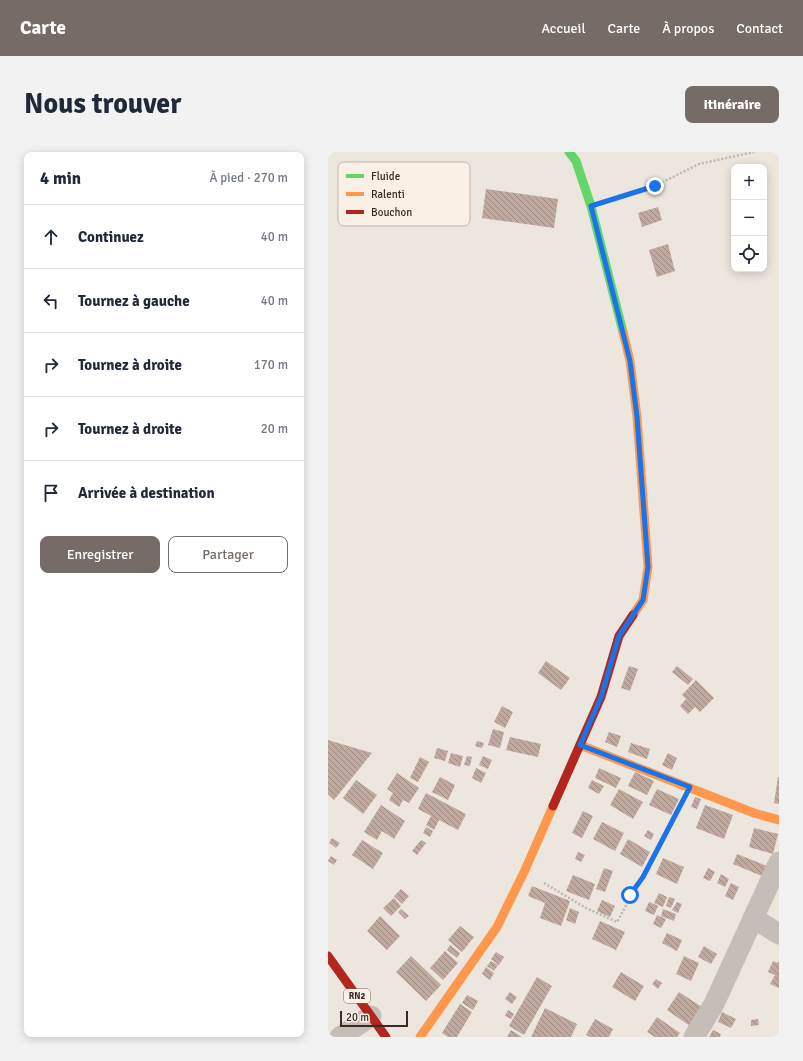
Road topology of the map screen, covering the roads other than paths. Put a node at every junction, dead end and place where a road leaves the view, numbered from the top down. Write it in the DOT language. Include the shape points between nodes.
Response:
graph roads {
  1 [pos="569,152"];
  2 [pos="580,745"];
  3 [pos="779,820"];
  4 [pos="779,862"];
  5 [pos="753,918"];
  6 [pos="779,934"];
  7 [pos="328,956"];
  8 [pos="372,1016"];
  9 [pos="340,1037"];
  10 [pos="386,1037"];
  11 [pos="420,1037"];
  12 [pos="694,1037"];
  1 -- 2 [label="main road" via="576,161 591,206 630,361 637,417 648,567 643,600 619,636 601,697"];
  2 -- 3 [label="main road"];
  2 -- 11 [label="main road" via="497,927"];
  4 -- 5 [label="street"];
  5 -- 6 [label="street"];
  5 -- 12 [label="street" via="714,1004"];
  7 -- 8 [label="main road, RN2"];
  8 -- 9 [label="street"];
  8 -- 10 [label="main road, RN2"];
}
